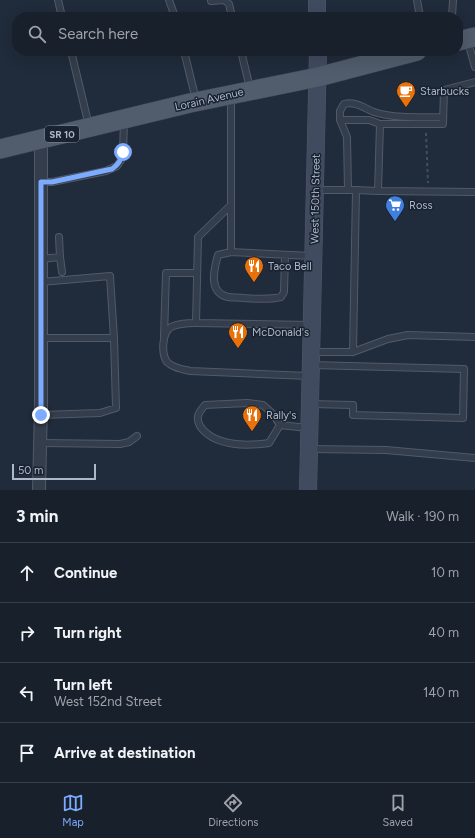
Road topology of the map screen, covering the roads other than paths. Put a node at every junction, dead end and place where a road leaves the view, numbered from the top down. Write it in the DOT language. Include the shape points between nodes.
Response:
graph roads {
  1 [pos="58,0"];
  2 [pos="169,0"];
  3 [pos="317,0"];
  4 [pos="417,0"];
  5 [pos="453,0"];
  6 [pos="211,1"];
  7 [pos="61,12"];
  8 [pos="173,12"];
  9 [pos="231,12"];
  10 [pos="317,12"];
  11 [pos="419,12"];
  12 [pos="452,12"];
  13 [pos="467,39"];
  14 [pos="71,56"];
  15 [pos="185,56"];
  16 [pos="242,56"];
  17 [pos="318,56"];
  18 [pos="398,56"];
  19 [pos="475,67"];
  20 [pos="318,77"];
  21 [pos="475,82"];
  22 [pos="250,90"];
  23 [pos="231,94"];
  24 [pos="197,101"];
  25 [pos="443,118"];
  26 [pos="124,119"];
  27 [pos="340,120"];
  28 [pos="380,124"];
  29 [pos="89,127"];
  30 [pos="41,139"];
  31 [pos="0,149"];
  32 [pos="41,182"];
  33 [pos="315,190"];
  34 [pos="348,190"];
  35 [pos="356,190"];
  36 [pos="378,191"];
  37 [pos="475,192"];
  38 [pos="231,205"];
  39 [pos="58,237"];
  40 [pos="231,252"];
  41 [pos="285,255"];
  42 [pos="314,256"];
  43 [pos="60,257"];
  44 [pos="41,259"];
  45 [pos="62,272"];
  46 [pos="197,273"];
  47 [pos="41,282"];
  48 [pos="196,323"];
  49 [pos="312,325"];
  50 [pos="164,337"];
  51 [pos="475,337"];
  52 [pos="41,338"];
  53 [pos="114,338"];
  54 [pos="353,352"];
  55 [pos="311,364"];
  56 [pos="310,404"];
  57 [pos="41,415"];
  58 [pos="280,425"];
  59 [pos="309,428"];
  60 [pos="137,436"];
  61 [pos="40,443"];
  62 [pos="309,448"];
  63 [pos="475,458"];
  64 [pos="39,490"];
  65 [pos="308,490"];
  1 -- 7 [label="lane"];
  2 -- 8 [label="lane"];
  3 -- 10 [label="main road"];
  4 -- 11 [label="lane"];
  5 -- 12 [label="lane"];
  6 -- 9 [label="lane" via="224,0 229,4"];
  13 -- 19 [label="lane"];
  14 -- 29 [label="lane"];
  15 -- 24 [label="lane"];
  16 -- 22 [label="lane"];
  17 -- 20 [label="main road, West 150th Street"];
  18 -- 20 [label="main road, Lorain Avenue / SR 10"];
  20 -- 22 [label="main road, Lorain Avenue / SR 10"];
  20 -- 33 [label="main road, West 150th Street"];
  21 -- 25 [label="lane" via="444,90"];
  22 -- 23 [label="main road, Lorain Avenue / SR 10"];
  23 -- 24 [label="main road, Lorain Avenue / SR 10"];
  23 -- 38 [label="lane"];
  24 -- 26 [label="main road, Lorain Avenue / SR 10"];
  25 -- 27 [label="lane" via="403,117 375,112 351,102 344,104 340,111"];
  25 -- 28 [label="lane" via="443,124"];
  26 -- 29 [label="main road, Lorain Avenue / SR 10"];
  26 -- 32 [label="lane" via="123,152 117,166 106,171"];
  27 -- 28 [label="lane" via="369,120"];
  27 -- 34 [label="lane" via="347,137"];
  28 -- 36 [label="lane"];
  29 -- 30 [label="main road, Lorain Avenue / SR 10"];
  30 -- 31 [label="main road, Lorain Avenue / SR 10"];
  30 -- 32 [label="street"];
  32 -- 44 [label="street"];
  33 -- 34 [label="lane"];
  33 -- 42 [label="main road, West 150th Street"];
  34 -- 35 [label="lane"];
  35 -- 36 [label="lane"];
  35 -- 54 [label="lane"];
  36 -- 37 [label="lane"];
  38 -- 40 [label="lane"];
  38 -- 46 [label="lane" via="198,237"];
  39 -- 43 [label="lane"];
  40 -- 41 [label="lane"];
  40 -- 41 [label="lane" via="218,255 214,274 216,289 228,297 260,299 281,297 284,292"];
  41 -- 42 [label="lane"];
  42 -- 49 [label="main road, West 150th Street"];
  43 -- 44 [label="lane"];
  43 -- 45 [label="lane"];
  44 -- 47 [label="street"];
  46 -- 48 [label="lane"];
  46 -- 50 [label="lane" via="166,273"];
  47 -- 52 [label="street"];
  47 -- 53 [label="lane" via="110,276"];
  48 -- 49 [label="lane"];
  48 -- 50 [label="lane" via="180,324 170,328"];
  49 -- 55 [label="main road, West 150th Street"];
  50 -- 55 [label="lane" via="163,348 167,361 175,367 190,371"];
  51 -- 54 [label="lane" via="408,336 388,339"];
  52 -- 53 [label="lane"];
  52 -- 57 [label="street"];
  53 -- 57 [label="lane" via="116,408 100,413"];
  54 -- 55 [label="lane"];
  55 -- 56 [label="main road, West 150th Street"];
  55 -- 56 [label="lane" via="464,369 463,418 353,415 353,405"];
  56 -- 59 [label="main road, West 150th Street"];
  57 -- 61 [label="street"];
  58 -- 58 [label="lane" via="263,405 247,403 206,405 199,412 198,422 204,431 215,439 251,445 269,443"];
  58 -- 59 [label="lane"];
  59 -- 62 [label="main road, West 150th Street"];
  60 -- 61 [label="lane" via="129,442 120,444"];
  61 -- 64 [label="street"];
  62 -- 63 [label="lane" via="386,450"];
  62 -- 65 [label="main road, West 150th Street"];
}
